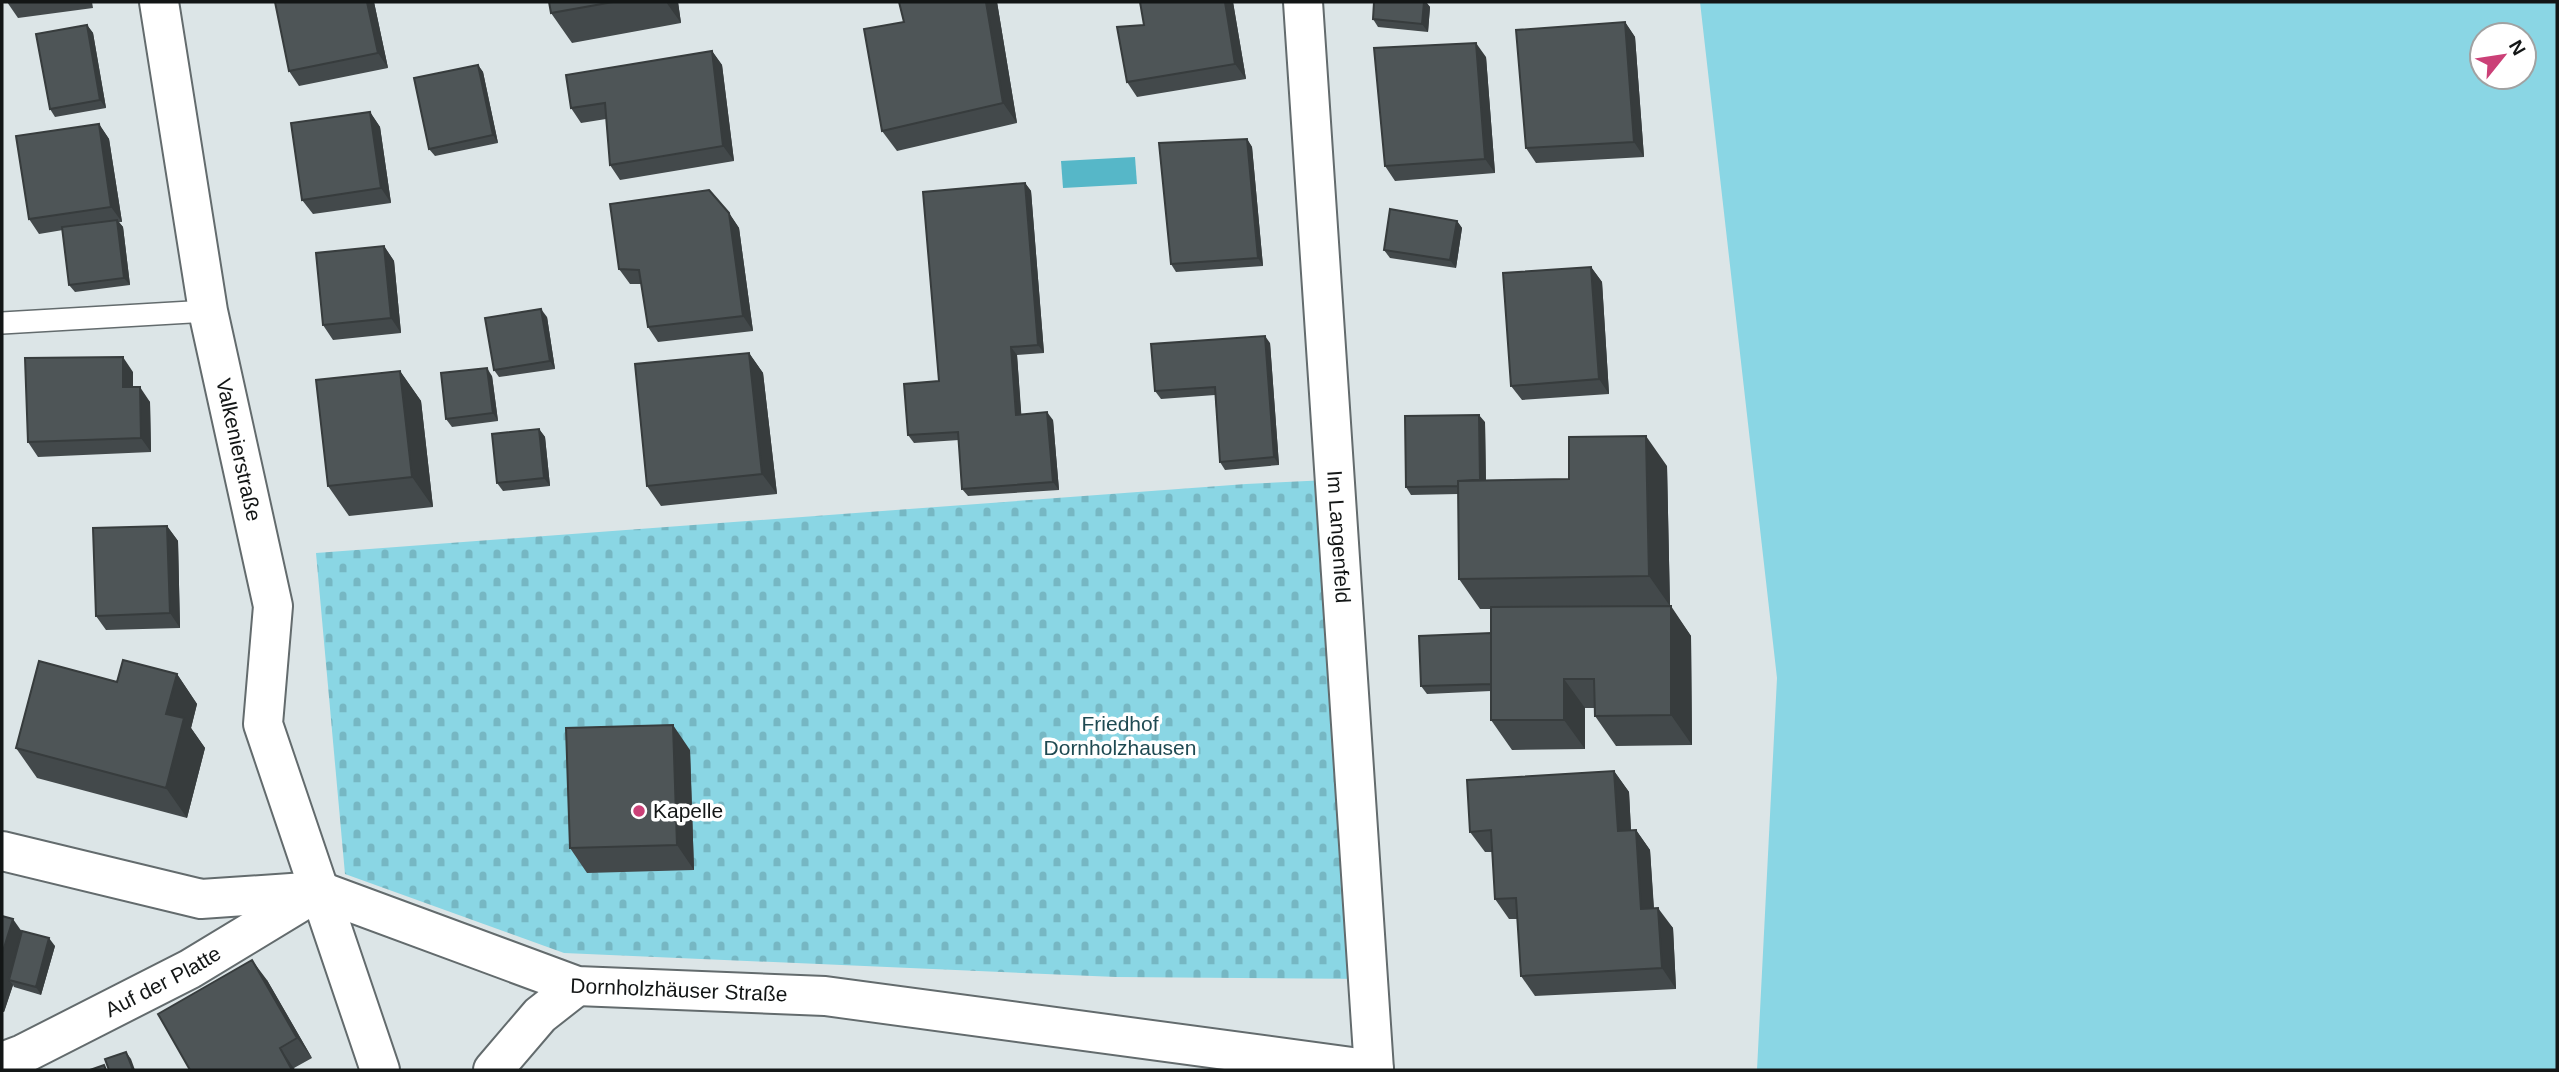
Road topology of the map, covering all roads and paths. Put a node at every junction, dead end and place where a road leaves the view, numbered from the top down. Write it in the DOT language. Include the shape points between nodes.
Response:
graph roads {
  1 [pos="159,2"];
  2 [pos="1303,2"];
  3 [pos="208,311"];
  4 [pos="2,323"];
  5 [pos="2,850"];
  6 [pos="320,891"];
  7 [pos="578,986"];
  8 [pos="2,1062"];
  9 [pos="380,1070"];
  10 [pos="493,1070"];
  11 [pos="1374,1070"];
  1 -- 3 [label="street, Valkenierstraße"];
  2 -- 11 [label="street, Im Langenfeld"];
  3 -- 4 [label="lane"];
  3 -- 6 [label="street, Valkenierstraße" via="274,606 263,724"];
  5 -- 6 [label="street, Dornholzhäuser Straße" via="201,899"];
  6 -- 7 [label="street, Dornholzhäuser Straße"];
  6 -- 8 [label="street, Auf der Platte" via="190,969"];
  6 -- 9 [label="street, Valkenierstraße"];
  7 -- 10 [label="street" via="540,1015"];
  7 -- 11 [label="street, Dornholzhäuser Straße" via="825,996"];
}
